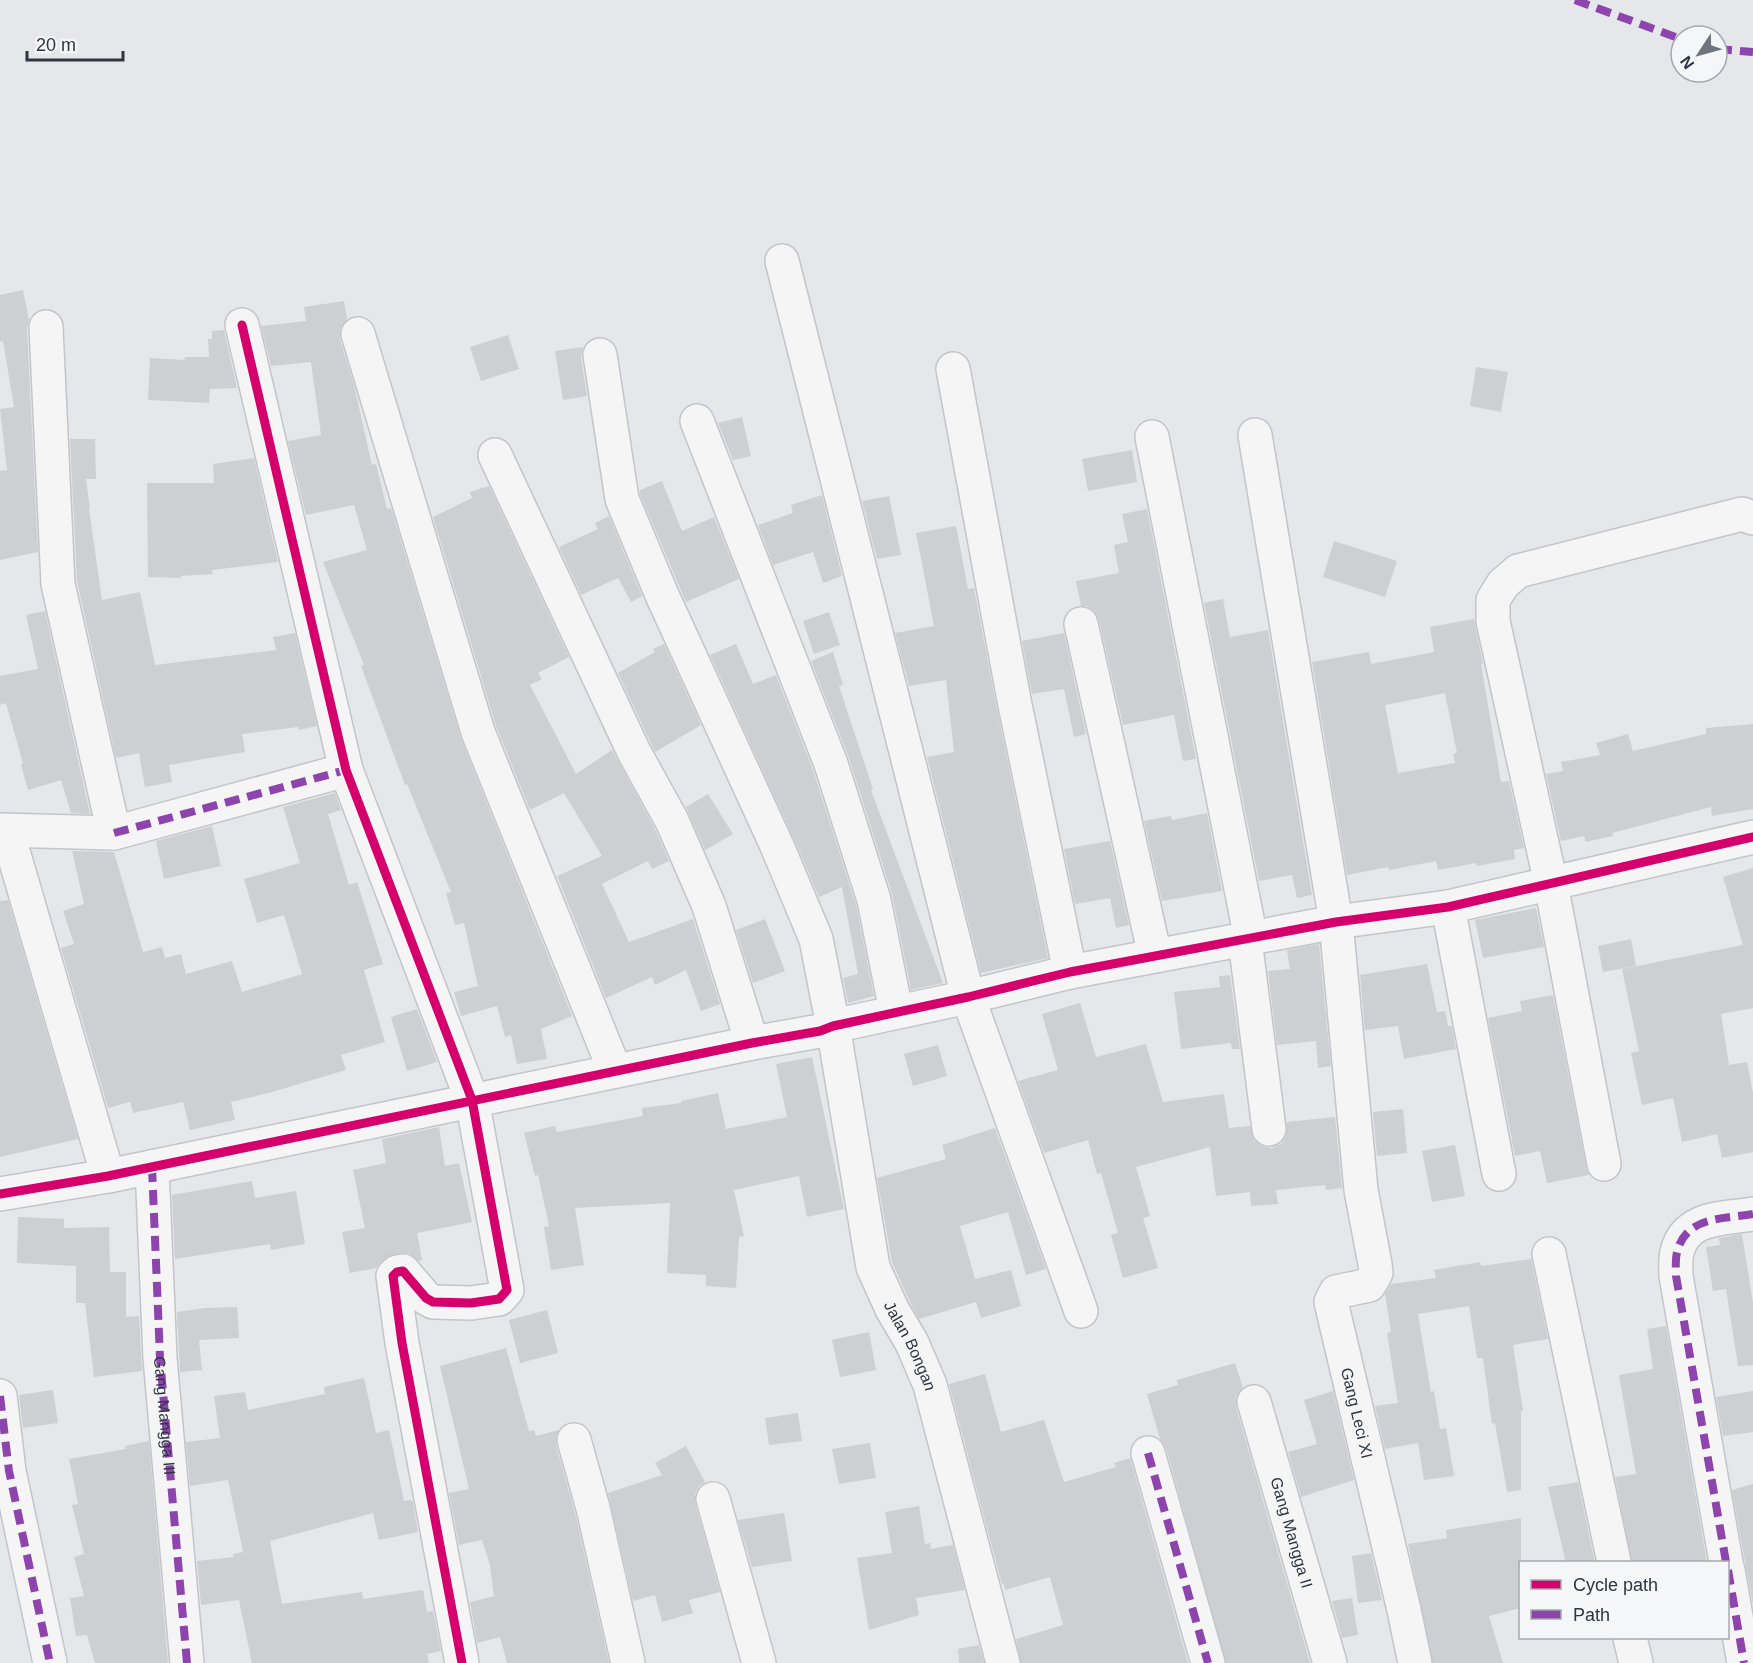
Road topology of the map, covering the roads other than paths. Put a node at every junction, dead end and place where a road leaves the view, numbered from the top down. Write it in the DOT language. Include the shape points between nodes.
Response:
graph roads {
  1 [pos="782,261"];
  2 [pos="242,325"];
  3 [pos="46,327"];
  4 [pos="358,334"];
  5 [pos="600,355"];
  6 [pos="952,369"];
  7 [pos="697,420"];
  8 [pos="1255,435"];
  9 [pos="1152,437"];
  10 [pos="495,455"];
  11 [pos="1753,518"];
  12 [pos="1081,624"];
  13 [pos="346,770"];
  14 [pos="3,830"];
  15 [pos="114,833"];
  16 [pos="1752,840"];
  17 [pos="1551,884"];
  18 [pos="1448,907"];
  19 [pos="1336,921"];
  20 [pos="1248,939"];
  21 [pos="1155,956"];
  22 [pos="1070,972"];
  23 [pos="968,997"];
  24 [pos="896,1011"];
  25 [pos="833,1026"];
  26 [pos="752,1042"];
  27 [pos="615,1071"];
  28 [pos="472,1100"];
  29 [pos="1269,1129"];
  30 [pos="1604,1164"];
  31 [pos="152,1167"];
  32 [pos="1499,1174"];
  33 [pos="108,1176"];
  34 [pos="0,1194"];
  35 [pos="1753,1215"];
  36 [pos="1549,1254"];
  37 [pos="1081,1311"];
  38 [pos="0,1396"];
  39 [pos="1254,1402"];
  40 [pos="574,1440"];
  41 [pos="1148,1453"];
  42 [pos="713,1499"];
  43 [pos="1614,1561"];
  44 [pos="1726,1561"];
  45 [pos="1729,1576"];
  46 [pos="1630,1639"];
  47 [pos="50,1663"];
  48 [pos="187,1663"];
  49 [pos="462,1663"];
  50 [pos="628,1663"];
  51 [pos="759,1663"];
  52 [pos="1003,1663"];
  53 [pos="1208,1663"];
  54 [pos="1330,1663"];
  55 [pos="1415,1663"];
  56 [pos="1636,1663"];
  57 [pos="1744,1663"];
  1 -- 23 [label="street"];
  2 -- 13 [label="street"];
  3 -- 15 [label="street" via="58,584"];
  4 -- 27 [label="street" via="478,732"];
  5 -- 25 [label="street, Jalan Bongan" via="622,499 816,939"];
  6 -- 22 [label="street"];
  7 -- 24 [label="street" via="831,764 874,900"];
  8 -- 19 [label="street"];
  9 -- 20 [label="street"];
  10 -- 26 [label="street" via="634,752 672,821 709,906"];
  11 -- 17 [label="street" via="1742,514 1518,571 1493,600 1494,621"];
  12 -- 21 [label="street"];
  13 -- 15 [label="street"];
  13 -- 28 [label="street"];
  14 -- 15 [label="street"];
  14 -- 33 [label="street"];
  16 -- 17 [label="street"];
  17 -- 18 [label="street"];
  17 -- 30 [label="street"];
  18 -- 19 [label="street"];
  18 -- 32 [label="street"];
  19 -- 20 [label="street"];
  19 -- 55 [label="street, Gang Leci XI" via="1361,1190 1376,1273 1369,1285 1336,1292 1331,1302"];
  20 -- 21 [label="street"];
  20 -- 29 [label="street"];
  21 -- 22 [label="street"];
  22 -- 23 [label="street"];
  23 -- 24 [label="street"];
  23 -- 37 [label="street"];
  24 -- 25 [label="street"];
  25 -- 26 [label="street"];
  25 -- 52 [label="street, Jalan Bongan" via="873,1267 930,1385"];
  26 -- 27 [label="street"];
  27 -- 28 [label="street"];
  28 -- 31 [label="street"];
  28 -- 49 [label="street" via="507,1290 498,1299 443,1304 426,1298 403,1271 393,1276"];
  31 -- 33 [label="street"];
  31 -- 48 [label="street, Gang Mangga III" via="160,1358"];
  33 -- 34 [label="street"];
  35 -- 44 [label="street" via="1698,1223 1677,1252 1676,1276"];
  36 -- 43 [label="street"];
  38 -- 47 [label="street" via="9,1471"];
  39 -- 54 [label="street, Gang Mangga II"];
  40 -- 50 [label="street"];
  41 -- 53 [label="street"];
  42 -- 51 [label="street"];
  45 -- 57 [label="street"];
  46 -- 56 [label="street"];
}
